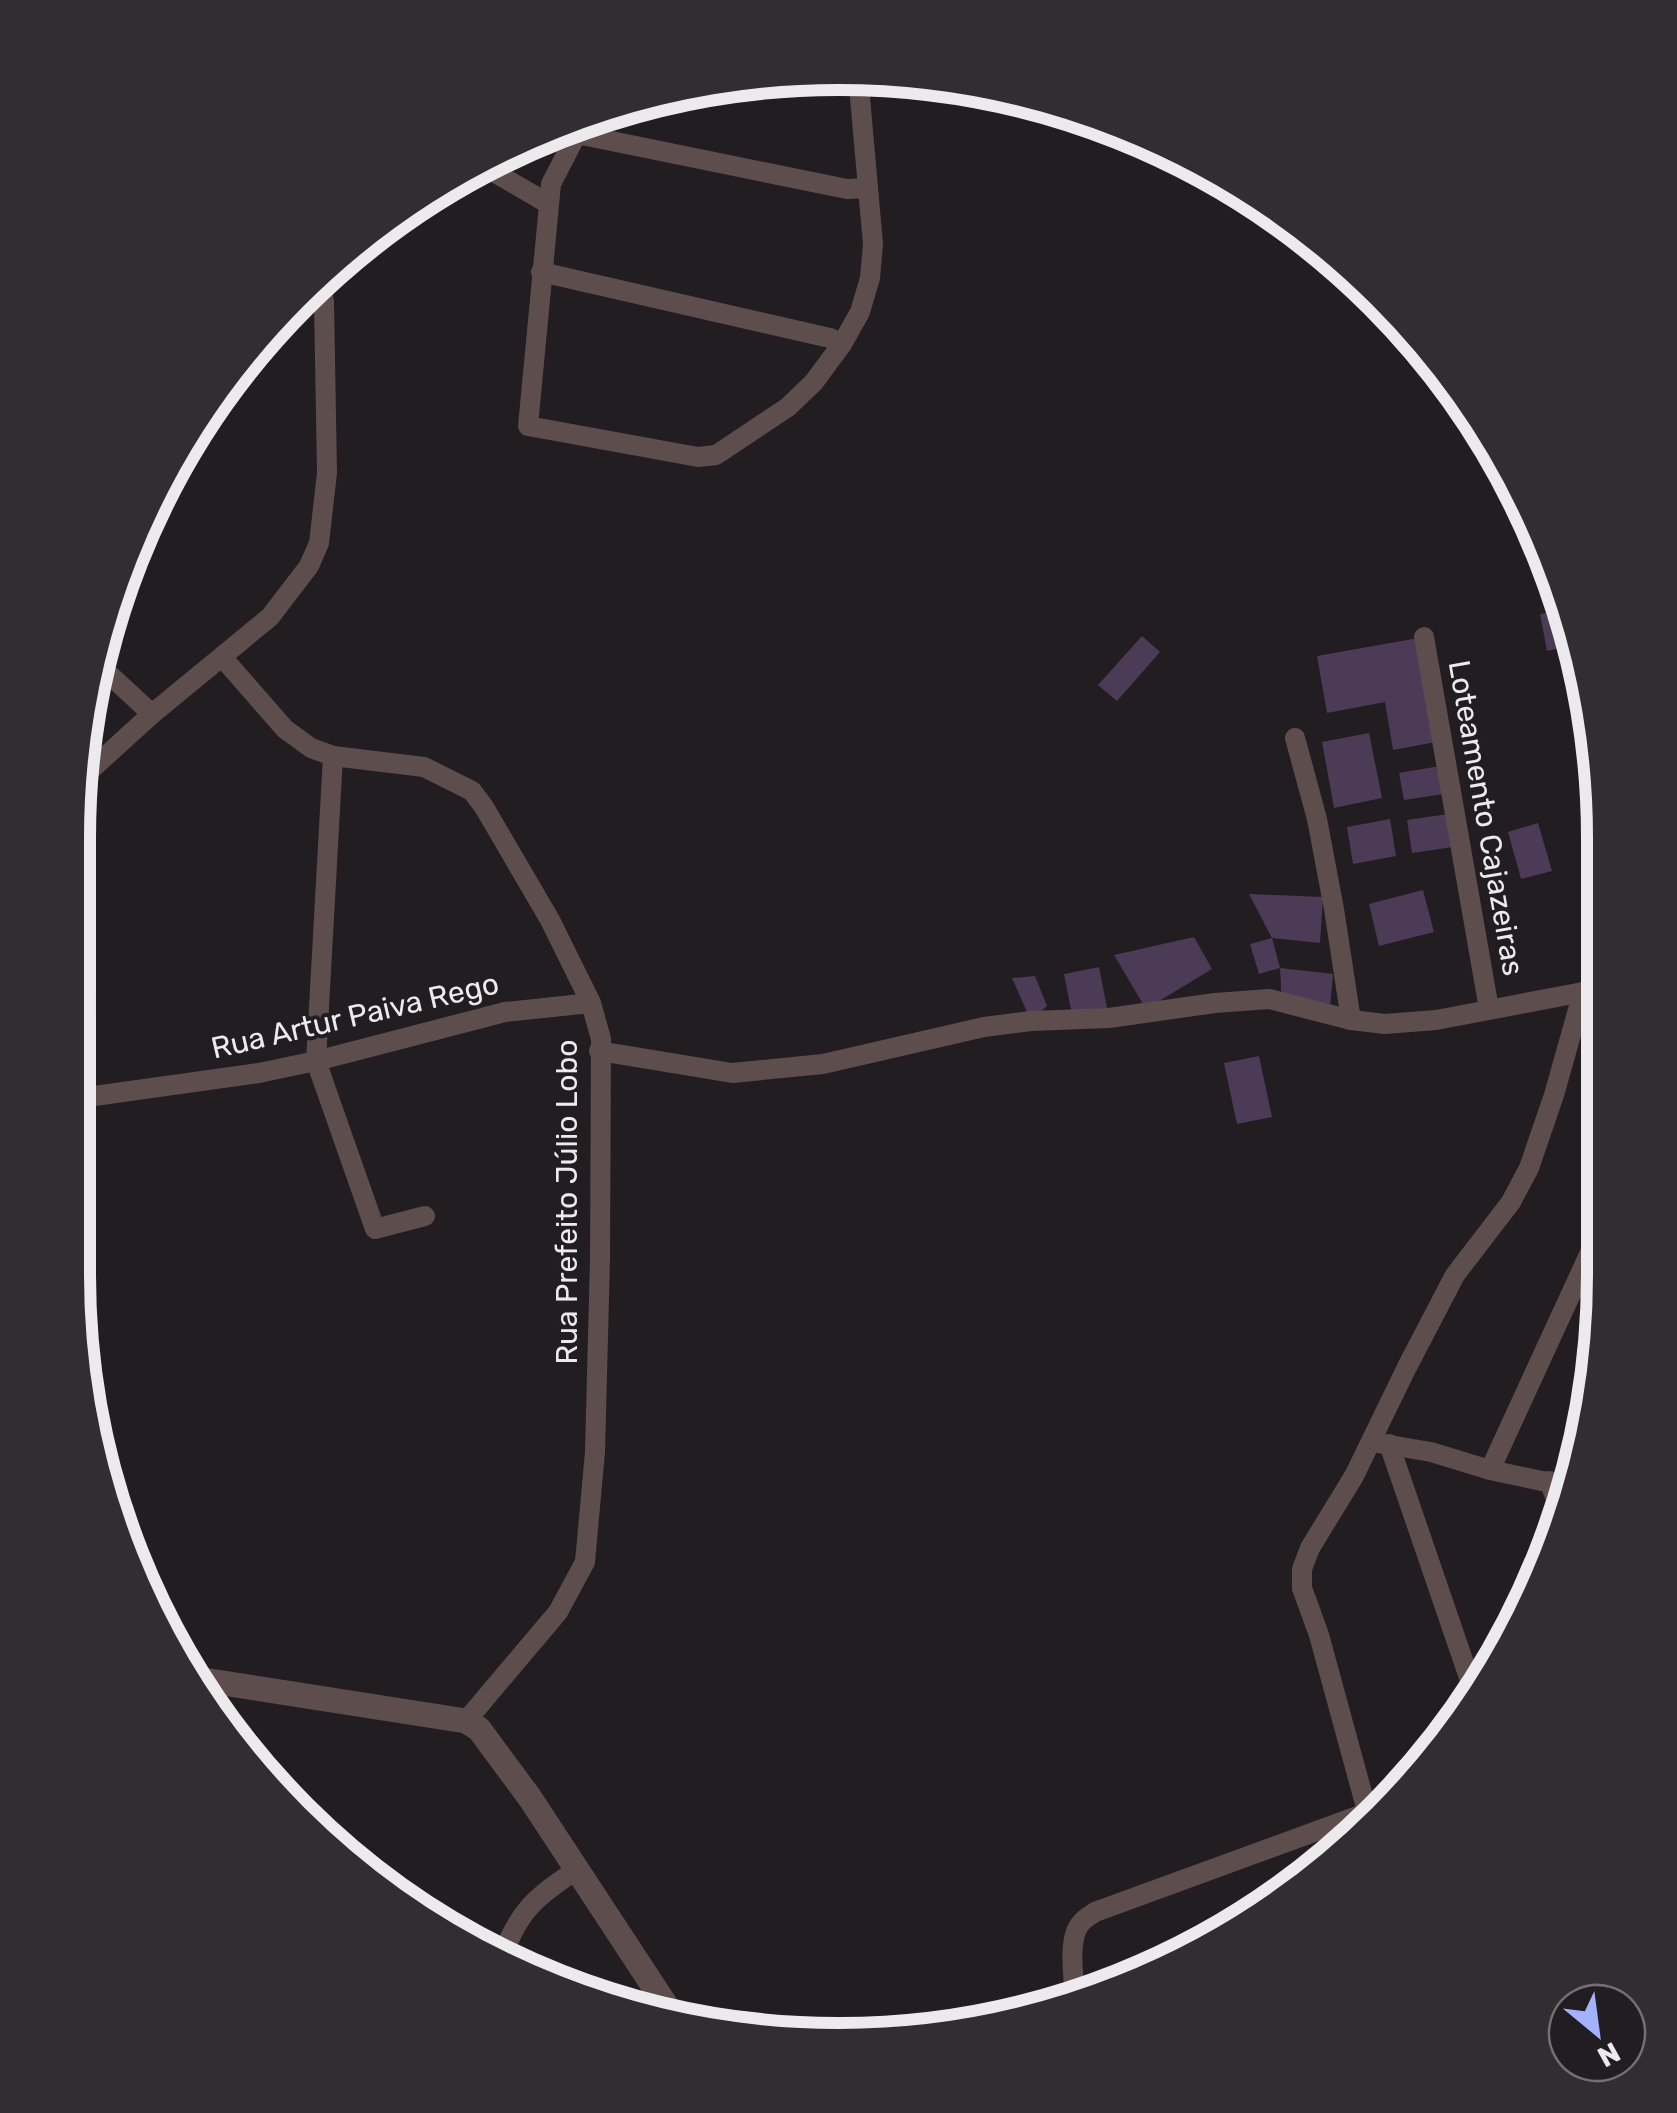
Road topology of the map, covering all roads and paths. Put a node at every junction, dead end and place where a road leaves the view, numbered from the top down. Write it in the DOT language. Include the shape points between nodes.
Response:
graph roads {
  1 [pos="859,91"];
  2 [pos="600,129"];
  3 [pos="575,139"];
  4 [pos="496,173"];
  5 [pos="868,188"];
  6 [pos="548,203"];
  7 [pos="542,272"];
  8 [pos="323,296"];
  9 [pos="842,344"];
  10 [pos="1424,637"];
  11 [pos="222,657"];
  12 [pos="108,675"];
  13 [pos="152,714"];
  14 [pos="1295,738"];
  15 [pos="333,756"];
  16 [pos="94,767"];
  17 [pos="1587,992"];
  18 [pos="1587,1002"];
  19 [pos="591,1003"];
  20 [pos="1488,1008"];
  21 [pos="1351,1020"];
  22 [pos="599,1051"];
  23 [pos="316,1061"];
  24 [pos="90,1096"];
  25 [pos="425,1216"];
  26 [pos="1587,1261"];
  27 [pos="1380,1443"];
  28 [pos="1490,1470"];
  29 [pos="1549,1482"];
  30 [pos="1556,1484"];
  31 [pos="1554,1493"];
  32 [pos="1469,1678"];
  33 [pos="210,1681"];
  34 [pos="466,1721"];
  35 [pos="1370,1802"];
  36 [pos="1347,1824"];
  37 [pos="576,1870"];
  38 [pos="507,1946"];
  39 [pos="1074,1984"];
  40 [pos="665,2002"];
  1 -- 5 [label="street"];
  2 -- 5 [label="street" via="847,189"];
  3 -- 6 [label="street"];
  4 -- 6 [label="street"];
  5 -- 9 [label="street" via="870,278"];
  6 -- 7 [label="street"];
  7 -- 9 [label="street"];
  7 -- 9 [label="street" via="528,426 698,457 716,454 788,407"];
  8 -- 11 [label="street" via="327,473 319,543 270,617"];
  10 -- 20 [label="street, Loteamento Cajazeiras"];
  11 -- 13 [label="street"];
  11 -- 15 [label="street, Rua Prefeito Júlio Lobo" via="285,728"];
  12 -- 13 [label="street"];
  13 -- 16 [label="street"];
  14 -- 21 [label="street" via="1317,820"];
  15 -- 19 [label="street, Rua Prefeito Júlio Lobo" via="424,768 472,791"];
  15 -- 23 [label="street"];
  17 -- 20 [label="street"];
  18 -- 27 [label="street" via="1529,1168 1455,1275 1406,1368"];
  19 -- 22 [label="street, Rua Prefeito Júlio Lobo"];
  19 -- 23 [label="street, Rua Artur Paiva Rego" via="506,1012"];
  20 -- 21 [label="street" via="1436,1020"];
  21 -- 22 [label="street" via="1269,1000 1216,1003 984,1027 822,1064 732,1073"];
  22 -- 34 [label="street, Rua Prefeito Júlio Lobo" via="595,1452 585,1562 558,1612"];
  23 -- 24 [label="street, Rua Artur Paiva Rego"];
  23 -- 25 [label="street" via="375,1229"];
  26 -- 28 [label="street"];
  27 -- 28 [label="street"];
  27 -- 32 [label="street"];
  27 -- 35 [label="street" via="1310,1548 1300,1576"];
  28 -- 29 [label="street"];
  29 -- 30 [label="street"];
  29 -- 31 [label="street"];
  33 -- 34 [label="street"];
  34 -- 37 [label="street" via="480,1729"];
  36 -- 39 [label="street" via="1095,1912 1075,1932"];
  37 -- 38 [label="street" via="540,1894"];
  37 -- 40 [label="street"];
}
